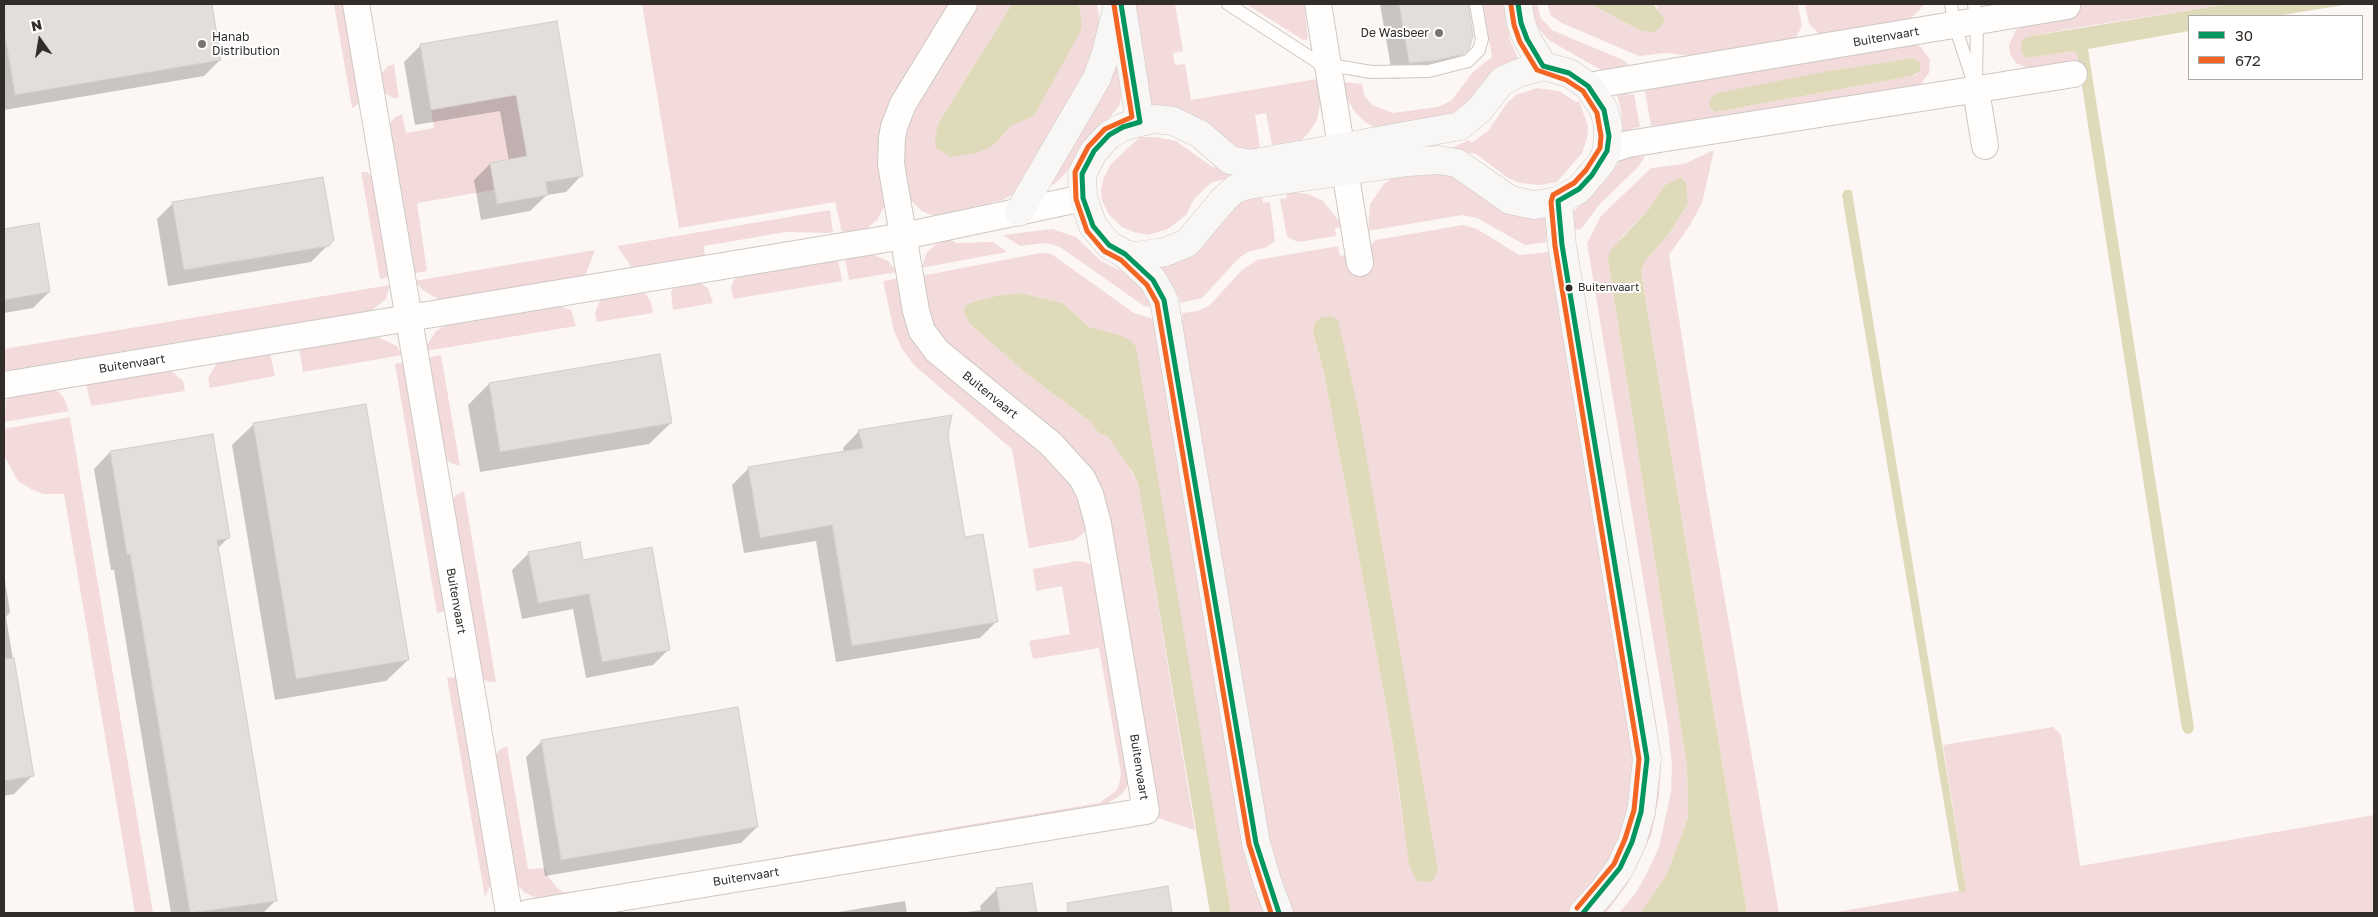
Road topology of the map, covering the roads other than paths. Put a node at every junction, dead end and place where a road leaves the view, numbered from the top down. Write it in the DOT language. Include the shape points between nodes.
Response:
graph roads {
  1 [pos="356,4"];
  2 [pos="964,4"];
  3 [pos="1118,4"];
  4 [pos="1122,4"];
  5 [pos="1228,4"];
  6 [pos="1318,4"];
  7 [pos="1476,4"];
  8 [pos="1518,4"];
  9 [pos="2051,7"];
  10 [pos="1964,14"];
  11 [pos="1328,65"];
  12 [pos="1543,66"];
  13 [pos="2074,74"];
  14 [pos="1588,86"];
  15 [pos="1976,90"];
  16 [pos="1140,122"];
  17 [pos="1985,146"];
  18 [pos="1607,151"];
  19 [pos="1342,159"];
  20 [pos="1083,198"];
  21 [pos="1558,201"];
  22 [pos="1019,212"];
  23 [pos="904,236"];
  24 [pos="1125,254"];
  25 [pos="1360,263"];
  26 [pos="409,318"];
  27 [pos="4,385"];
  28 [pos="509,913"];
  29 [pos="528,913"];
  30 [pos="1279,913"];
  31 [pos="1583,913"];
  1 -- 26 [label="street, Buitenvaart"];
  2 -- 23 [label="street, Buitenvaart" via="903,104 894,127 891,164"];
  3 -- 22 [label="main road" via="1098,78"];
  4 -- 16 [label="main road"];
  5 -- 11 [label="lane" via="1319,63"];
  6 -- 11 [label="street"];
  7 -- 11 [label="lane" via="1482,39 1480,50 1468,62 1429,71 1371,72"];
  8 -- 12 [label="main road" via="1527,39"];
  9 -- 10 [label="street, Buitenvaart"];
  10 -- 14 [label="street, Buitenvaart"];
  10 -- 15 [label="lane"];
  10 -- 15 [label="lane"];
  11 -- 19 [label="street"];
  12 -- 14 [label="main road" via="1569,73"];
  12 -- 19 [label="main road" via="1502,81 1479,110 1460,126"];
  13 -- 15 [label="street"];
  14 -- 18 [label="main road" via="1604,110 1609,136"];
  15 -- 17 [label="street"];
  15 -- 18 [label="street" via="1628,144"];
  16 -- 19 [label="main road" via="1156,119 1173,121 1200,134 1220,154 1239,163"];
  16 -- 20 [label="main road" via="1108,135 1094,151 1082,174"];
  18 -- 21 [label="main road" via="1579,189"];
  19 -- 21 [label="main road" via="1457,163 1510,200 1534,205"];
  19 -- 24 [label="main road" via="1235,189 1187,243 1165,252"];
  19 -- 25 [label="street"];
  20 -- 22 [label="street, Buitenvaart"];
  20 -- 24 [label="main road" via="1093,226 1109,245"];
  21 -- 31 [label="main road" via="1562,245 1647,759 1642,812 1632,842 1604,892"];
  22 -- 23 [label="street, Buitenvaart"];
  23 -- 26 [label="street, Buitenvaart"];
  23 -- 29 [label="street, Buitenvaart" via="916,311 927,338 937,351 1051,444 1082,478 1090,494 1098,524 1146,811"];
  24 -- 30 [label="main road" via="1153,280 1164,300 1256,842"];
  26 -- 27 [label="street, Buitenvaart"];
  26 -- 28 [label="street, Buitenvaart"];
}
